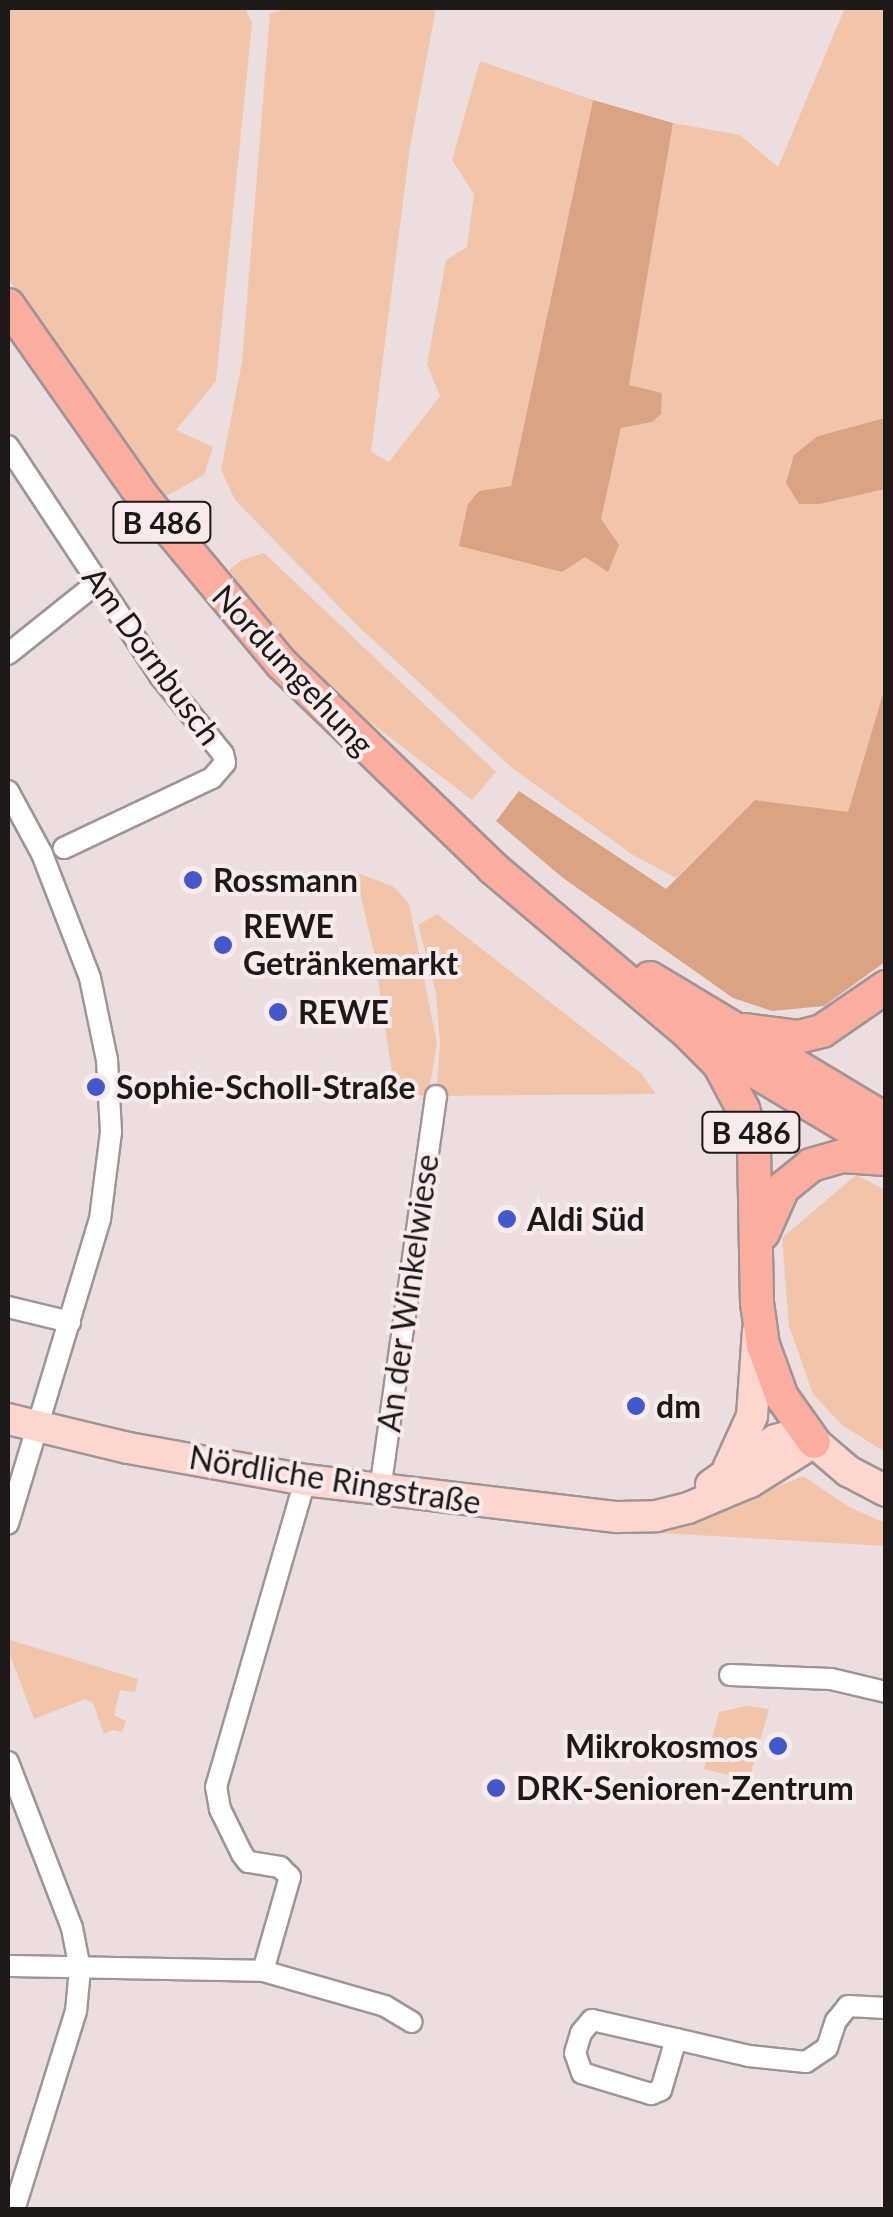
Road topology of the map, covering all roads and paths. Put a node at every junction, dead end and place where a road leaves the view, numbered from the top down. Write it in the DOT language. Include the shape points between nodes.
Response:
graph roads {
  1 [pos="8,305"];
  2 [pos="8,446"];
  3 [pos="97,583"];
  4 [pos="8,654"];
  5 [pos="8,791"];
  6 [pos="64,848"];
  7 [pos="533,903"];
  8 [pos="886,987"];
  9 [pos="722,1024"];
  10 [pos="684,1030"];
  11 [pos="436,1096"];
  12 [pos="886,1120"];
  13 [pos="886,1150"];
  14 [pos="886,1159"];
  15 [pos="756,1256"];
  16 [pos="8,1306"];
  17 [pos="759,1318"];
  18 [pos="70,1322"];
  19 [pos="8,1419"];
  20 [pos="38,1426"];
  21 [pos="814,1442"];
  22 [pos="726,1474"];
  23 [pos="305,1480"];
  24 [pos="380,1490"];
  25 [pos="886,1491"];
  26 [pos="666,1513"];
  27 [pos="8,1523"];
  28 [pos="730,1675"];
  29 [pos="886,1692"];
  30 [pos="8,1762"];
  31 [pos="8,1966"];
  32 [pos="80,1970"];
  33 [pos="263,1971"];
  34 [pos="886,2008"];
  35 [pos="412,2022"];
  36 [pos="676,2040"];
  37 [pos="14,2210"];
  1 -- 7 [label="main road, Nordumgehung / B 486" via="98,438 221,596 337,722"];
  2 -- 3 [label="street, Am Dornbusch"];
  3 -- 4 [label="street"];
  3 -- 6 [label="street, Am Dornbusch" via="225,763 212,778"];
  5 -- 18 [label="street" via="68,914 107,1060 111,1132 100,1219"];
  7 -- 9 [label="main road, B 486"];
  7 -- 10 [label="main road, B 486"];
  8 -- 9 [label="main road" via="822,1031 798,1036"];
  9 -- 12 [label="main road, B 486"];
  10 -- 13 [label="main road, B 486"];
  10 -- 15 [label="main road, B 486" via="732,1084 750,1128"];
  11 -- 24 [label="street, An der Winkelwiese"];
  14 -- 15 [label="main road" via="828,1158 795,1176 774,1202"];
  15 -- 17 [label="main road, B 486"];
  16 -- 18 [label="street"];
  17 -- 21 [label="main road, B 486" via="776,1384"];
  17 -- 22 [label="street" via="752,1416"];
  18 -- 20 [label="street"];
  19 -- 20 [label="street, Nördliche Ringstraße"];
  20 -- 23 [label="street, Nördliche Ringstraße"];
  20 -- 27 [label="street"];
  21 -- 22 [label="street" via="782,1437"];
  21 -- 25 [label="street, B 486"];
  21 -- 26 [label="street, Nördliche Ringstraße" via="750,1482"];
  22 -- 26 [label="street"];
  23 -- 24 [label="street, Nördliche Ringstraße"];
  23 -- 33 [label="street" via="216,1787 248,1862 280,1867 290,1876"];
  24 -- 26 [label="street, Nördliche Ringstraße" via="587,1516"];
  28 -- 29 [label="street" via="831,1679"];
  30 -- 32 [label="street" via="72,1928"];
  31 -- 32 [label="street"];
  32 -- 33 [label="street"];
  32 -- 37 [label="street" via="76,2012"];
  33 -- 35 [label="street" via="385,2006"];
  34 -- 36 [label="street" via="848,2006 827,2048 806,2062"];
  36 -- 36 [label="street" via="592,2020 581,2033 575,2064 590,2078 658,2093"];
}
